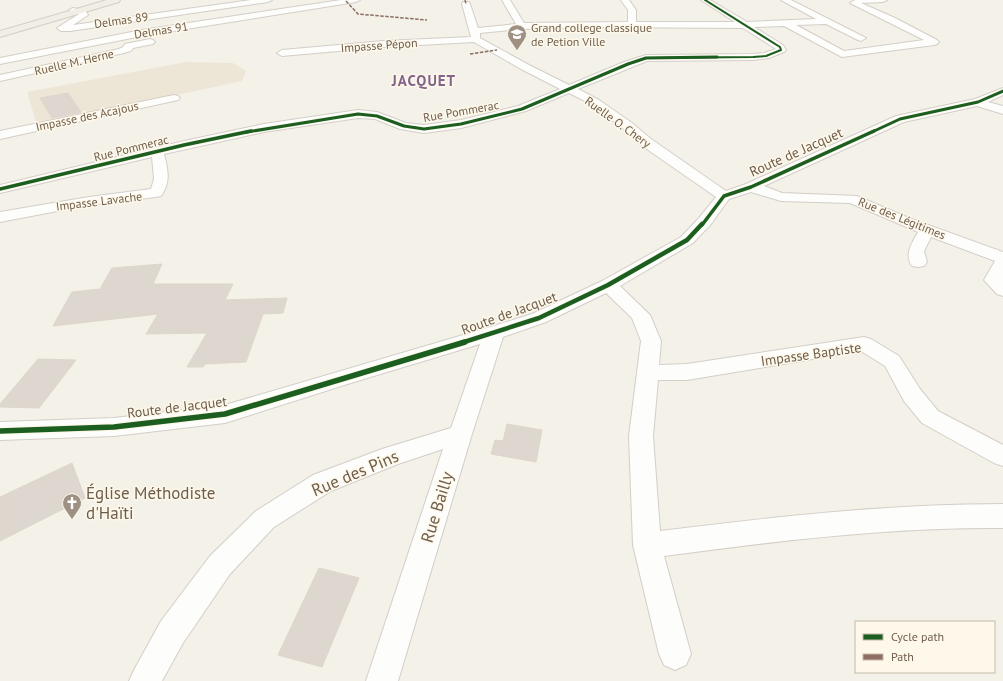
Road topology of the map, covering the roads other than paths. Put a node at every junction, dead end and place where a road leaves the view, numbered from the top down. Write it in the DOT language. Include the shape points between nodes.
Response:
graph roads {
  1 [pos="111,0"];
  2 [pos="268,0"];
  3 [pos="356,0"];
  4 [pos="506,0"];
  5 [pos="625,0"];
  6 [pos="705,0"];
  7 [pos="785,0"];
  8 [pos="883,0"];
  9 [pos="322,2"];
  10 [pos="466,4"];
  11 [pos="74,8"];
  12 [pos="826,21"];
  13 [pos="632,23"];
  14 [pos="786,23"];
  15 [pos="744,25"];
  16 [pos="521,26"];
  17 [pos="215,31"];
  18 [pos="0,32"];
  19 [pos="476,35"];
  20 [pos="124,36"];
  21 [pos="861,38"];
  22 [pos="128,46"];
  23 [pos="282,53"];
  24 [pos="23,56"];
  25 [pos="0,61"];
  26 [pos="3,78"];
  27 [pos="570,88"];
  28 [pos="1003,91"];
  29 [pos="174,98"];
  30 [pos="978,102"];
  31 [pos="1003,110"];
  32 [pos="0,135"];
  33 [pos="157,152"];
  34 [pos="751,186"];
  35 [pos="0,189"];
  36 [pos="724,196"];
  37 [pos="0,217"];
  38 [pos="927,230"];
  39 [pos="1003,258"];
  40 [pos="918,262"];
  41 [pos="1003,262"];
  42 [pos="608,285"];
  43 [pos="1003,290"];
  44 [pos="494,333"];
  45 [pos="648,373"];
  46 [pos="0,431"];
  47 [pos="460,434"];
  48 [pos="1003,456"];
  49 [pos="1003,516"];
  50 [pos="647,545"];
  51 [pos="675,654"];
  52 [pos="145,681"];
  53 [pos="382,681"];
  1 -- 11 [label="main road"];
  1 -- 11 [label="main road"];
  2 -- 11 [label="street, Delmas 89" via="61,28 84,15"];
  3 -- 9 [label="street, Delmas 91"];
  4 -- 16 [label="street"];
  5 -- 13 [label="street" via="632,10"];
  6 -- 15 [label="street"];
  7 -- 12 [label="street"];
  8 -- 14 [label="street" via="854,3 933,41 932,43 844,54"];
  9 -- 20 [label="street, Delmas 91"];
  10 -- 19 [label="street"];
  11 -- 18 [label="main road"];
  12 -- 14 [label="street, Impasse Pépon"];
  12 -- 21 [label="street"];
  13 -- 15 [label="street, Impasse Pépon"];
  13 -- 16 [label="street, Impasse Pépon"];
  14 -- 15 [label="street, Impasse Pépon"];
  15 -- 27 [label="street, Rue Pommerac" via="781,50 766,56 754,57 646,58"];
  16 -- 19 [label="street, Impasse Pépon"];
  17 -- 22 [label="street, Ruelle M. Herne"];
  19 -- 23 [label="street, Impasse Pépon"];
  19 -- 27 [label="street, Ruelle O. Chery" via="525,67"];
  20 -- 22 [label="street"];
  20 -- 24 [label="street, Delmas 91"];
  22 -- 26 [label="street, Ruelle M. Herne" via="128,49 121,51"];
  24 -- 25 [label="street, Delmas 91"];
  24 -- 26 [label="street"];
  27 -- 33 [label="street, Rue Pommerac" via="522,109 436,128 412,128 377,116 358,114 264,128"];
  27 -- 36 [label="street, Ruelle O. Chery" via="595,102 646,142"];
  28 -- 30 [label="street, Route de Jacquet"];
  29 -- 32 [label="street, Impasse des Acajous"];
  30 -- 31 [label="street"];
  30 -- 34 [label="street, Route de Jacquet" via="900,119"];
  33 -- 35 [label="street, Rue Pommerac"];
  33 -- 37 [label="street, Impasse Lavache" via="161,170 159,190 156,193 89,200"];
  34 -- 36 [label="street, Route de Jacquet"];
  34 -- 38 [label="street, Rue des Légitimes" via="781,197 852,198"];
  36 -- 42 [label="street, Route de Jacquet" via="687,240"];
  38 -- 39 [label="street, Rue des Légitimes"];
  38 -- 40 [label="street" via="916,251"];
  41 -- 43 [label="street" via="993,280"];
  42 -- 44 [label="street, Route de Jacquet" via="538,318"];
  42 -- 45 [label="street" via="640,315 651,341"];
  44 -- 46 [label="street, Route de Jacquet" via="225,414 114,427"];
  44 -- 47 [label="street, Rue Bailly"];
  45 -- 48 [label="street, Impasse Baptiste" via="687,372 864,344 892,361 912,395 930,417"];
  45 -- 50 [label="street" via="641,436"];
  47 -- 52 [label="street, Rue des Pins" via="390,456 322,483 265,519 220,566 172,632"];
  47 -- 53 [label="street, Rue Bailly"];
  49 -- 50 [label="street" via="953,515 818,525"];
  50 -- 51 [label="street"];
}
